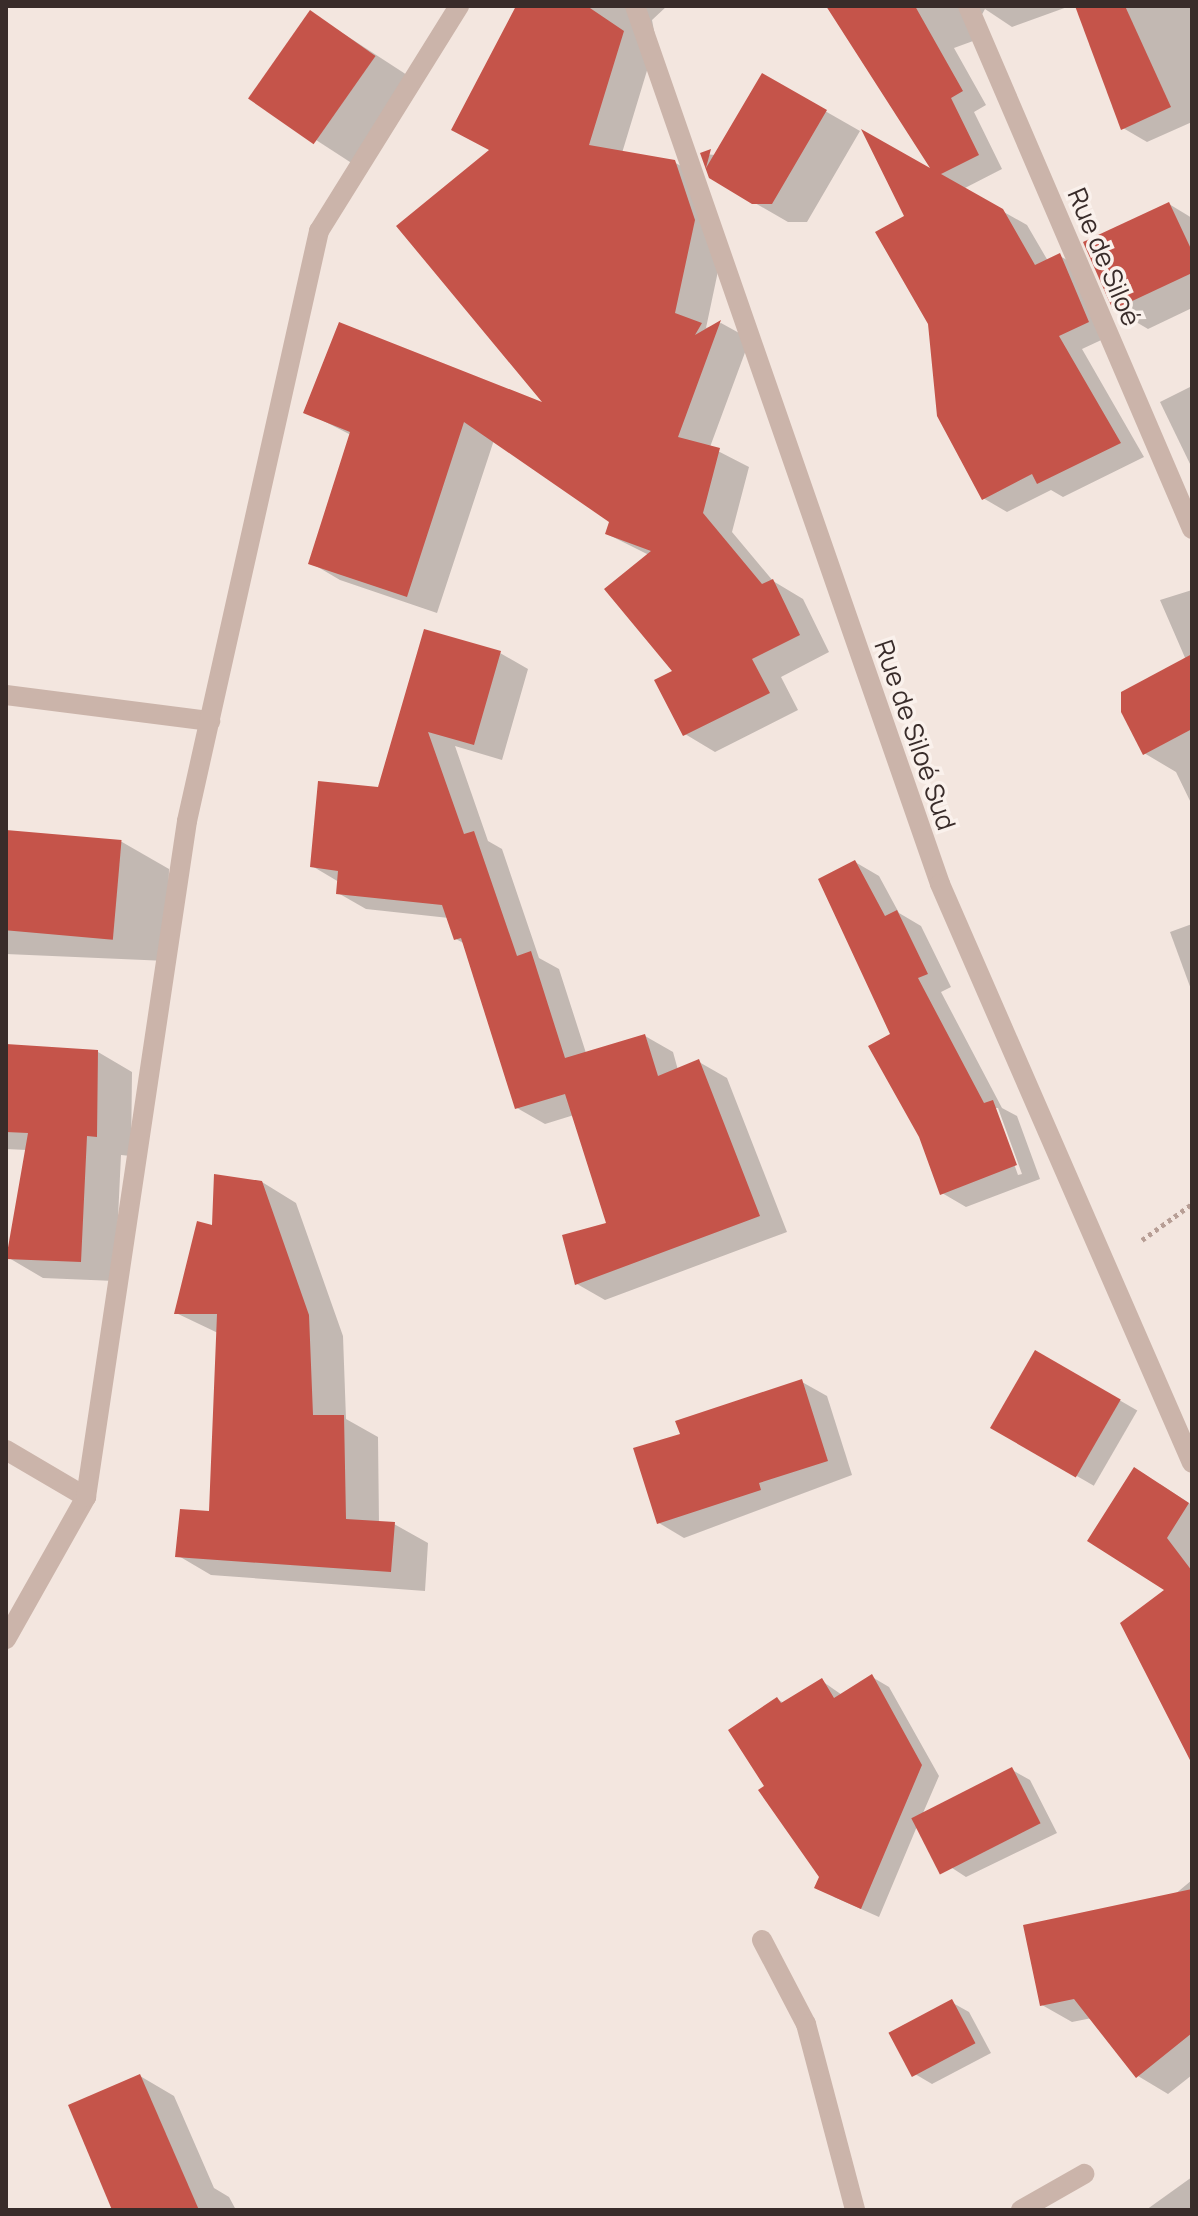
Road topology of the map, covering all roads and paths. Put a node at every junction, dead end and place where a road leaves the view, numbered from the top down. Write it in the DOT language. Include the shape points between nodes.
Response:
graph roads {
  1 [pos="459,6"];
  2 [pos="635,6"];
  3 [pos="968,6"];
  4 [pos="1192,529"];
  5 [pos="6,695"];
  6 [pos="210,721"];
  7 [pos="1192,1204"];
  8 [pos="1107,1268"];
  9 [pos="6,1450"];
  10 [pos="1192,1463"];
  11 [pos="86,1497"];
  12 [pos="6,1639"];
  13 [pos="762,1940"];
  14 [pos="1084,2174"];
  15 [pos="855,2210"];
  16 [pos="1021,2210"];
  1 -- 6 [label="street" via="319,231"];
  2 -- 8 [label="street, Rue de Siloé Sud" via="940,884"];
  3 -- 4 [label="street, Rue de Siloé"];
  5 -- 6 [label="street"];
  6 -- 11 [label="street" via="187,821"];
  7 -- 8 [label="path"];
  8 -- 10 [label="street, Rue de Siloé Sud"];
  9 -- 11 [label="street"];
  11 -- 12 [label="street"];
  13 -- 15 [label="street" via="806,2024"];
  14 -- 16 [label="street"];
}
